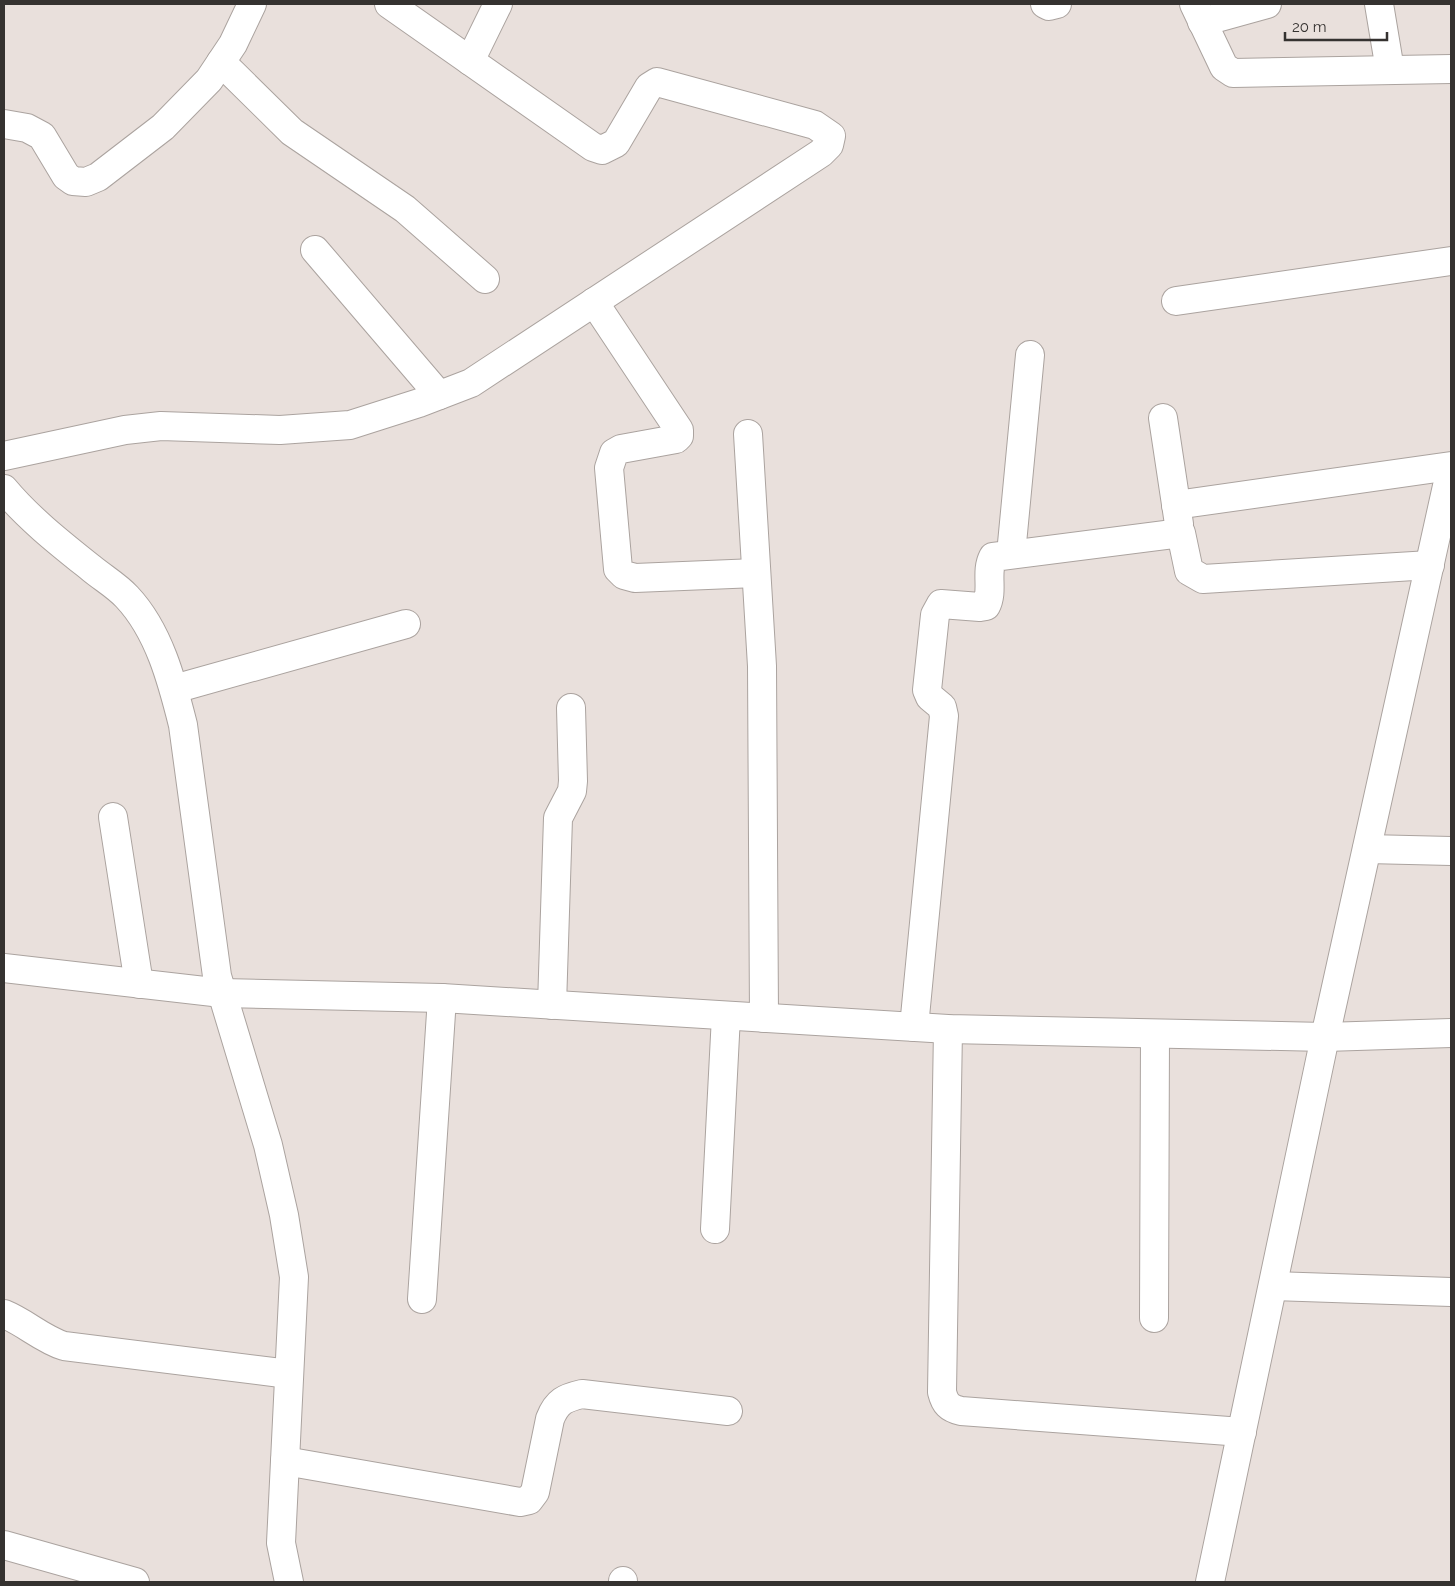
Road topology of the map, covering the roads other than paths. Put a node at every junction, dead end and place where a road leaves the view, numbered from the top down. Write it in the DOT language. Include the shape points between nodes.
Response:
graph roads {
  1 [pos="252,4"];
  2 [pos="389,4"];
  3 [pos="498,4"];
  4 [pos="1045,4"];
  5 [pos="1058,4"];
  6 [pos="1267,4"];
  7 [pos="1379,4"];
  8 [pos="1198,13"];
  9 [pos="470,60"];
  10 [pos="221,62"];
  11 [pos="1451,69"];
  12 [pos="1390,70"];
  13 [pos="4,124"];
  14 [pos="315,250"];
  15 [pos="1451,261"];
  16 [pos="485,279"];
  17 [pos="1176,301"];
  18 [pos="594,302"];
  19 [pos="1030,355"];
  20 [pos="439,395"];
  21 [pos="1163,418"];
  22 [pos="748,434"];
  23 [pos="4,456"];
  24 [pos="1451,467"];
  25 [pos="4,489"];
  26 [pos="1176,505"];
  27 [pos="1181,533"];
  28 [pos="1011,554"];
  29 [pos="1430,564"];
  30 [pos="756,573"];
  31 [pos="406,624"];
  32 [pos="174,689"];
  33 [pos="571,708"];
  34 [pos="113,817"];
  35 [pos="1367,849"];
  36 [pos="1451,852"];
  37 [pos="4,968"];
  38 [pos="139,984"];
  39 [pos="222,993"];
  40 [pos="442,998"];
  41 [pos="552,1005"];
  42 [pos="726,1016"];
  43 [pos="764,1018"];
  44 [pos="914,1027"];
  45 [pos="948,1029"];
  46 [pos="1451,1033"];
  47 [pos="1155,1034"];
  48 [pos="1325,1037"];
  49 [pos="715,1229"];
  50 [pos="1272,1286"];
  51 [pos="1451,1292"];
  52 [pos="422,1299"];
  53 [pos="4,1314"];
  54 [pos="1154,1318"];
  55 [pos="289,1374"];
  56 [pos="728,1411"];
  57 [pos="1242,1432"];
  58 [pos="285,1461"];
  59 [pos="4,1545"];
  60 [pos="135,1582"];
  61 [pos="289,1582"];
  62 [pos="1210,1582"];
  1 -- 10 [label="street"];
  2 -- 9 [label="street"];
  3 -- 9 [label="street"];
  4 -- 5 [label="street"];
  6 -- 8 [label="street"];
  7 -- 12 [label="street"];
  8 -- 12 [label="street" via="1224,67 1233,72"];
  9 -- 18 [label="street" via="602,150 616,142 649,87 657,82 816,125 831,136 821,153"];
  10 -- 13 [label="street" via="209,80 162,127 98,177 86,182 73,181 66,176 42,136 27,128"];
  10 -- 16 [label="street" via="292,132 404,209"];
  11 -- 12 [label="street"];
  14 -- 20 [label="street"];
  15 -- 17 [label="street"];
  18 -- 20 [label="street" via="471,383"];
  18 -- 30 [label="street" via="679,430 676,439 620,449 610,460 608,468 618,569 635,578"];
  19 -- 28 [label="street"];
  20 -- 23 [label="street" via="350,425 280,430 161,426 125,430"];
  21 -- 26 [label="street"];
  22 -- 30 [label="street"];
  24 -- 26 [label="street"];
  24 -- 29 [label="street"];
  25 -- 32 [label="street" via="68,550 127,598 158,642"];
  26 -- 27 [label="street"];
  27 -- 28 [label="street"];
  27 -- 29 [label="street" via="1189,571 1203,579"];
  28 -- 44 [label="street" via="993,557 990,562 986,606 941,604 935,615 927,690 942,707 944,716"];
  29 -- 35 [label="street"];
  30 -- 43 [label="street" via="762,666"];
  31 -- 32 [label="street"];
  32 -- 39 [label="street"];
  33 -- 41 [label="street" via="574,781 558,818"];
  34 -- 38 [label="street"];
  35 -- 36 [label="street"];
  35 -- 48 [label="street"];
  37 -- 38 [label="street"];
  38 -- 39 [label="street"];
  39 -- 40 [label="street"];
  39 -- 55 [label="street" via="268,1145 284,1215 294,1277"];
  40 -- 41 [label="street"];
  40 -- 52 [label="street"];
  41 -- 42 [label="street"];
  42 -- 43 [label="street"];
  42 -- 49 [label="street"];
  43 -- 44 [label="street"];
  44 -- 45 [label="street"];
  45 -- 47 [label="street"];
  45 -- 57 [label="street" via="944,1402 961,1411"];
  46 -- 48 [label="street"];
  47 -- 48 [label="street"];
  47 -- 54 [label="street"];
  48 -- 50 [label="street"];
  50 -- 51 [label="street"];
  50 -- 57 [label="street"];
  53 -- 55 [label="street" via="47,1340 64,1346"];
  55 -- 58 [label="street"];
  56 -- 58 [label="street" via="582,1394 563,1399 554,1408 550,1419 535,1492 529,1500 520,1502"];
  57 -- 62 [label="street"];
  58 -- 61 [label="street" via="281,1543"];
  59 -- 60 [label="street"];
}
